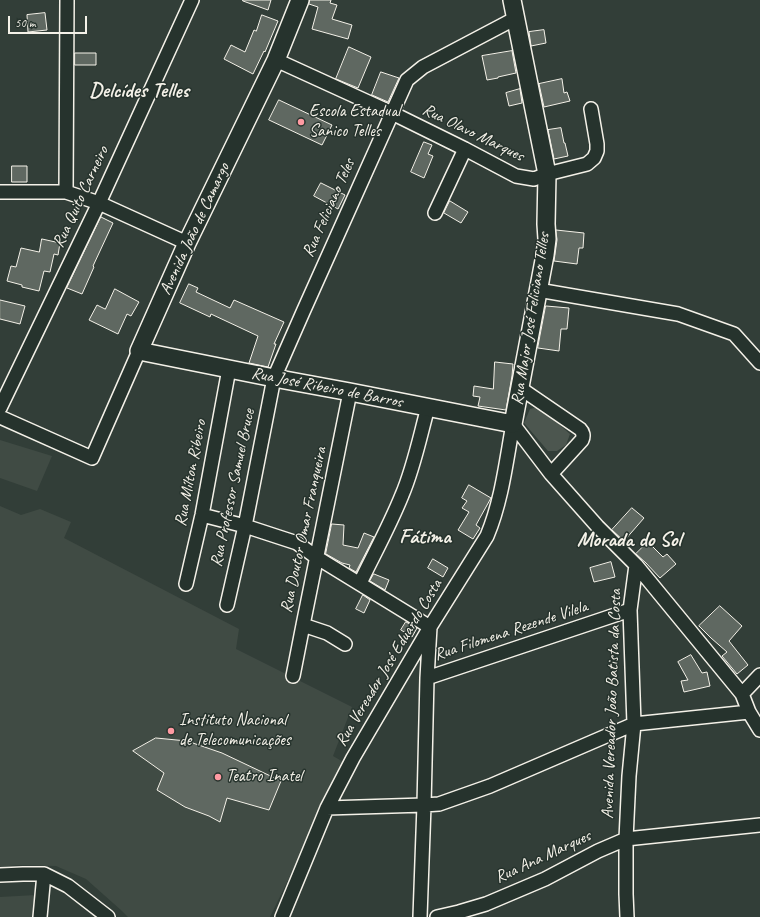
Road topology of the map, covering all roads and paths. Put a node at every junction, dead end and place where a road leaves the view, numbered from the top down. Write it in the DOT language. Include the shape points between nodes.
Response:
graph roads {
  1 [pos="67,0"];
  2 [pos="192,0"];
  3 [pos="300,0"];
  4 [pos="512,0"];
  5 [pos="516,18"];
  6 [pos="276,60"];
  7 [pos="591,109"];
  8 [pos="392,113"];
  9 [pos="465,149"];
  10 [pos="547,174"];
  11 [pos="0,192"];
  12 [pos="66,192"];
  13 [pos="99,203"];
  14 [pos="435,213"];
  15 [pos="188,243"];
  16 [pos="538,290"];
  17 [pos="140,351"];
  18 [pos="760,363"];
  19 [pos="229,369"];
  20 [pos="274,378"];
  21 [pos="520,388"];
  22 [pos="350,392"];
  23 [pos="428,407"];
  24 [pos="0,408"];
  25 [pos="0,417"];
  26 [pos="514,424"];
  27 [pos="551,474"];
  28 [pos="202,516"];
  29 [pos="245,526"];
  30 [pos="316,557"];
  31 [pos="636,565"];
  32 [pos="360,583"];
  33 [pos="186,584"];
  34 [pos="227,605"];
  35 [pos="630,610"];
  36 [pos="303,625"];
  37 [pos="430,626"];
  38 [pos="345,644"];
  39 [pos="760,675"];
  40 [pos="293,676"];
  41 [pos="427,678"];
  42 [pos="742,694"];
  43 [pos="749,712"];
  44 [pos="634,724"];
  45 [pos="760,730"];
  46 [pos="424,805"];
  47 [pos="327,808"];
  48 [pos="760,825"];
  49 [pos="626,839"];
  50 [pos="44,874"];
  51 [pos="0,875"];
  52 [pos="40,917"];
  53 [pos="108,917"];
  54 [pos="282,917"];
  55 [pos="420,917"];
  56 [pos="437,917"];
  57 [pos="627,917"];
  1 -- 12 [label="street"];
  2 -- 13 [label="street, Rua Quito Carneiro"];
  3 -- 6 [label="main road, Avenida João de Camargo"];
  4 -- 5 [label="main road, Rua Major José Feliciano Telles"];
  5 -- 8 [label="street, Rua Feliciano Teles" via="423,68 408,80"];
  5 -- 10 [label="main road, Rua Major José Feliciano Telles"];
  6 -- 8 [label="street, Rua Olavo Marques"];
  6 -- 15 [label="main road, Avenida João de Camargo"];
  7 -- 10 [label="street, Rua Olavo Marques" via="597,144 594,158 587,164"];
  8 -- 9 [label="street, Rua Olavo Marques"];
  8 -- 20 [label="street, Rua Feliciano Teles"];
  9 -- 10 [label="street, Rua Olavo Marques" via="516,176 534,179"];
  9 -- 14 [label="street"];
  10 -- 16 [label="main road, Rua Major José Feliciano Telles" via="547,239"];
  11 -- 12 [label="street"];
  12 -- 13 [label="street"];
  13 -- 15 [label="street"];
  13 -- 24 [label="street, Rua Quito Carneiro"];
  15 -- 17 [label="main road, Avenida João de Camargo"];
  16 -- 18 [label="street" via="678,314 734,334"];
  16 -- 21 [label="main road, Rua Major José Feliciano Telles"];
  17 -- 19 [label="main road, Rua José Ribeiro de Barros"];
  17 -- 25 [label="street, Avenida João de Camargo" via="92,458"];
  19 -- 20 [label="main road, Rua José Ribeiro de Barros"];
  19 -- 28 [label="street, Rua Mílton Ribeiro"];
  20 -- 22 [label="main road, Rua José Ribeiro de Barros"];
  20 -- 29 [label="street, Rua Professor Samuel Bruce"];
  21 -- 26 [label="main road, Rua Major José Feliciano Telles"];
  21 -- 27 [label="street" via="582,432 582,440"];
  22 -- 23 [label="main road, Rua José Ribeiro de Barros"];
  22 -- 30 [label="street, Rua Doutor Omar Franqueira"];
  23 -- 26 [label="main road, Rua José Ribeiro de Barros"];
  23 -- 32 [label="street" via="403,494"];
  26 -- 27 [label="street"];
  26 -- 37 [label="street, Rua Vereador José Eduardo Costa" via="494,521"];
  27 -- 31 [label="street"];
  28 -- 29 [label="street"];
  28 -- 33 [label="street, Rua Mílton Ribeiro"];
  29 -- 30 [label="street" via="297,543"];
  29 -- 34 [label="street, Rua Professor Samuel Bruce"];
  30 -- 32 [label="street"];
  30 -- 36 [label="street, Rua Doutor Omar Franqueira"];
  31 -- 35 [label="street, Avenida Vereador João Batista da Costa"];
  31 -- 42 [label="street"];
  32 -- 37 [label="street"];
  35 -- 41 [label="street, Rua Filomena Rezende Vilela"];
  35 -- 44 [label="street, Avenida Vereador João Batista da Costa"];
  36 -- 38 [label="street" via="327,633"];
  36 -- 40 [label="street, Rua Doutor Omar Franqueira"];
  37 -- 41 [label="street"];
  37 -- 47 [label="street, Rua Vereador José Eduardo Costa"];
  39 -- 42 [label="street"];
  41 -- 46 [label="street"];
  42 -- 43 [label="street"];
  43 -- 44 [label="street"];
  43 -- 45 [label="street"];
  44 -- 46 [label="street" via="490,786 439,804"];
  44 -- 49 [label="street, Avenida Vereador João Batista da Costa"];
  46 -- 47 [label="street"];
  46 -- 55 [label="street"];
  47 -- 54 [label="street, Rua Vereador José Eduardo Costa"];
  48 -- 49 [label="street, Rua Ana Marques"];
  49 -- 56 [label="street, Rua Ana Marques" via="545,879 486,904"];
  49 -- 57 [label="street, Avenida Vereador João Batista da Costa"];
  50 -- 51 [label="street"];
  50 -- 52 [label="street"];
  50 -- 53 [label="street" via="68,886"];
}
